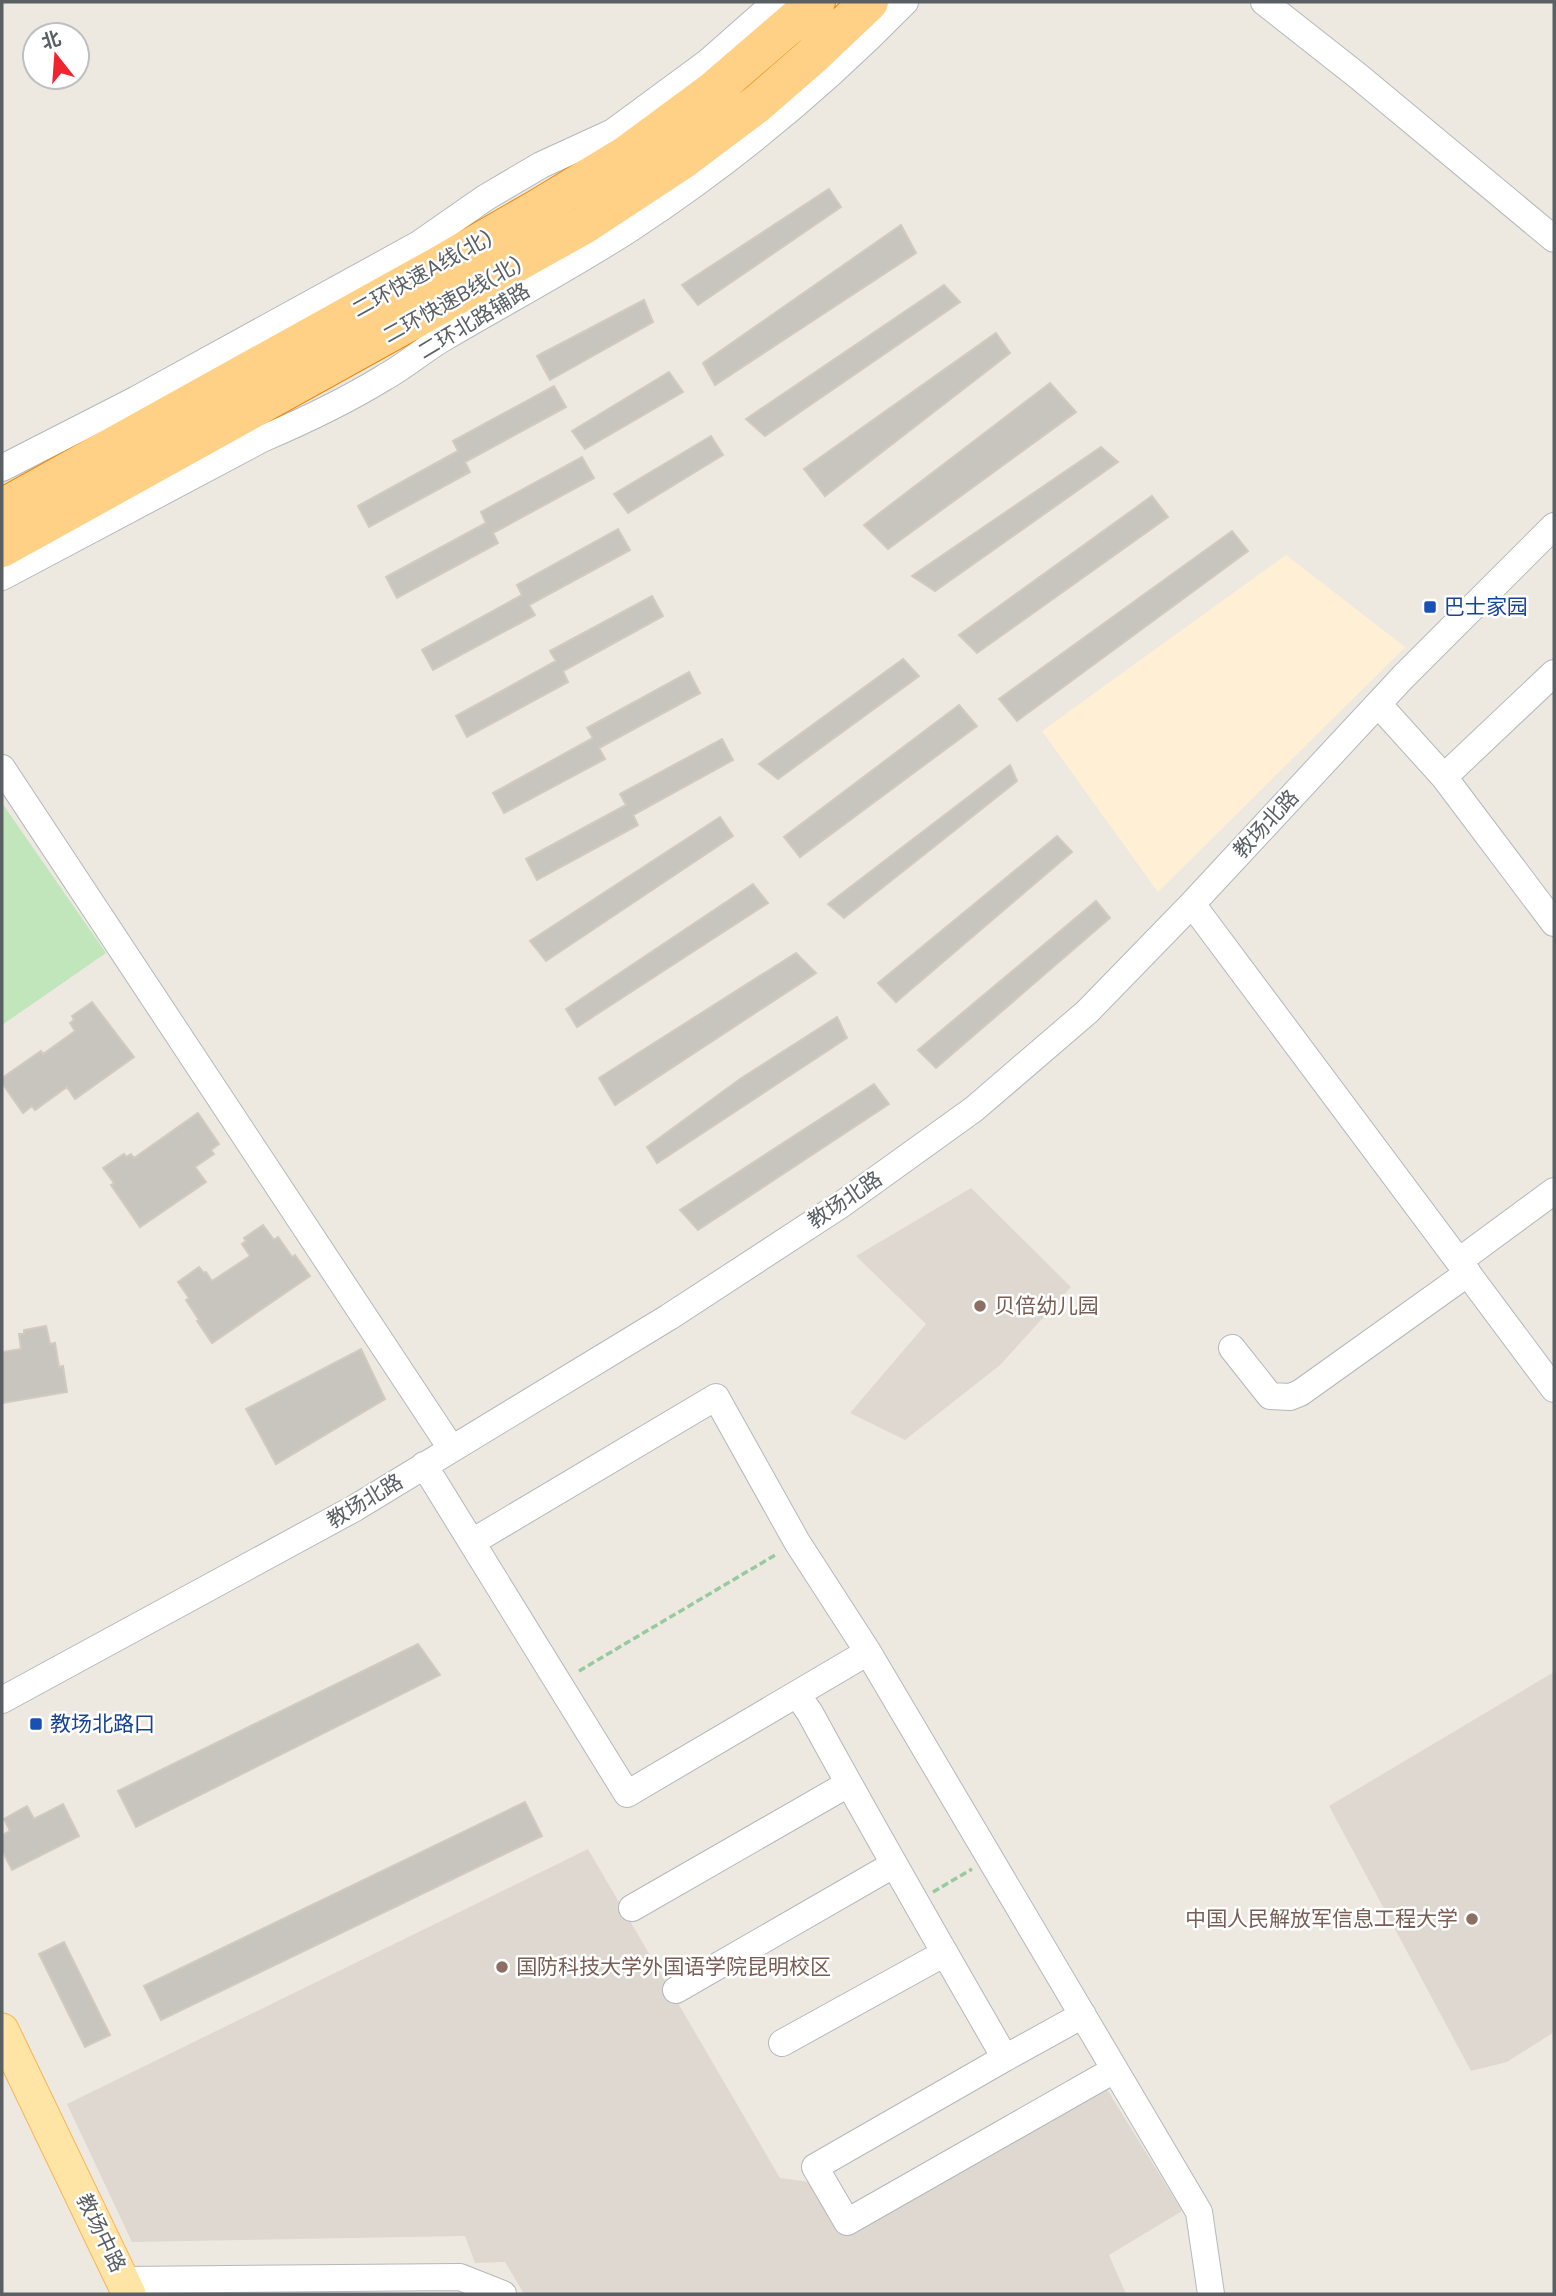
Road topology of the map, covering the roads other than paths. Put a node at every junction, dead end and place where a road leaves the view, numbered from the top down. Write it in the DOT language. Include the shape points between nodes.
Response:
graph roads {
  1 [pos="776,2"];
  2 [pos="816,2"];
  3 [pos="869,2"];
  4 [pos="905,2"];
  5 [pos="1264,2"];
  6 [pos="1554,239"];
  7 [pos="2,468"];
  8 [pos="64,474"];
  9 [pos="2,487"];
  10 [pos="1554,526"];
  11 [pos="6,538"];
  12 [pos="2,578"];
  13 [pos="1554,673"];
  14 [pos="1378,704"];
  15 [pos="2,768"];
  16 [pos="1444,777"];
  17 [pos="1192,904"];
  18 [pos="1554,923"];
  19 [pos="1554,1191"];
  20 [pos="1464,1267"];
  21 [pos="1232,1348"];
  22 [pos="1554,1389"];
  23 [pos="451,1448"];
  24 [pos="424,1465"];
  25 [pos="472,1542"];
  26 [pos="868,1652"];
  27 [pos="797,1694"];
  28 [pos="2,1700"];
  29 [pos="848,1784"];
  30 [pos="893,1865"];
  31 [pos="632,1908"];
  32 [pos="945,1953"];
  33 [pos="676,1990"];
  34 [pos="1083,2015"];
  35 [pos="2,2030"];
  36 [pos="782,2043"];
  37 [pos="1005,2058"];
  38 [pos="1114,2070"];
  39 [pos="126,2287"];
  40 [pos="503,2294"];
  41 [pos="1211,2294"];
  1 -- 7 [label="street" via="708,62 613,131 541,165 408,250"];
  2 -- 8 [label="highway, 二环快速A线(北)" via="714,90 626,155 438,266"];
  3 -- 11 [label="highway, 二环快速B线(北)" via="757,104 594,219 415,321"];
  4 -- 12 [label="street, 二环北路辅路" via="770,127 629,229 386,377"];
  5 -- 6 [label="street"];
  8 -- 9 [label="highway"];
  8 -- 11 [label="highway, 二环快速A线(北)"];
  10 -- 14 [label="street, 教场北路"];
  13 -- 16 [label="street"];
  14 -- 16 [label="street"];
  14 -- 17 [label="street, 教场北路"];
  15 -- 23 [label="street"];
  16 -- 18 [label="street"];
  17 -- 20 [label="street"];
  17 -- 23 [label="street, 教场北路" via="1087,1012 974,1110 842,1204 669,1317"];
  19 -- 20 [label="street"];
  20 -- 21 [label="street" via="1290,1397 1270,1396"];
  20 -- 22 [label="street"];
  23 -- 24 [label="street, 教场北路"];
  24 -- 25 [label="street"];
  24 -- 28 [label="street, 教场北路" via="355,1508"];
  25 -- 26 [label="street" via="716,1397 797,1542"];
  25 -- 27 [label="street" via="627,1794"];
  26 -- 27 [label="street"];
  26 -- 34 [label="street"];
  27 -- 29 [label="street"];
  29 -- 30 [label="street"];
  29 -- 31 [label="street"];
  30 -- 32 [label="street"];
  30 -- 33 [label="street"];
  32 -- 36 [label="street"];
  32 -- 37 [label="street"];
  34 -- 37 [label="street"];
  34 -- 38 [label="street"];
  35 -- 39 [label="main road, 教场中路"];
  37 -- 38 [label="street" via="815,2167 846,2222"];
  38 -- 41 [label="street" via="1199,2212"];
  39 -- 40 [label="street, 教场中路" via="460,2277"];
}
